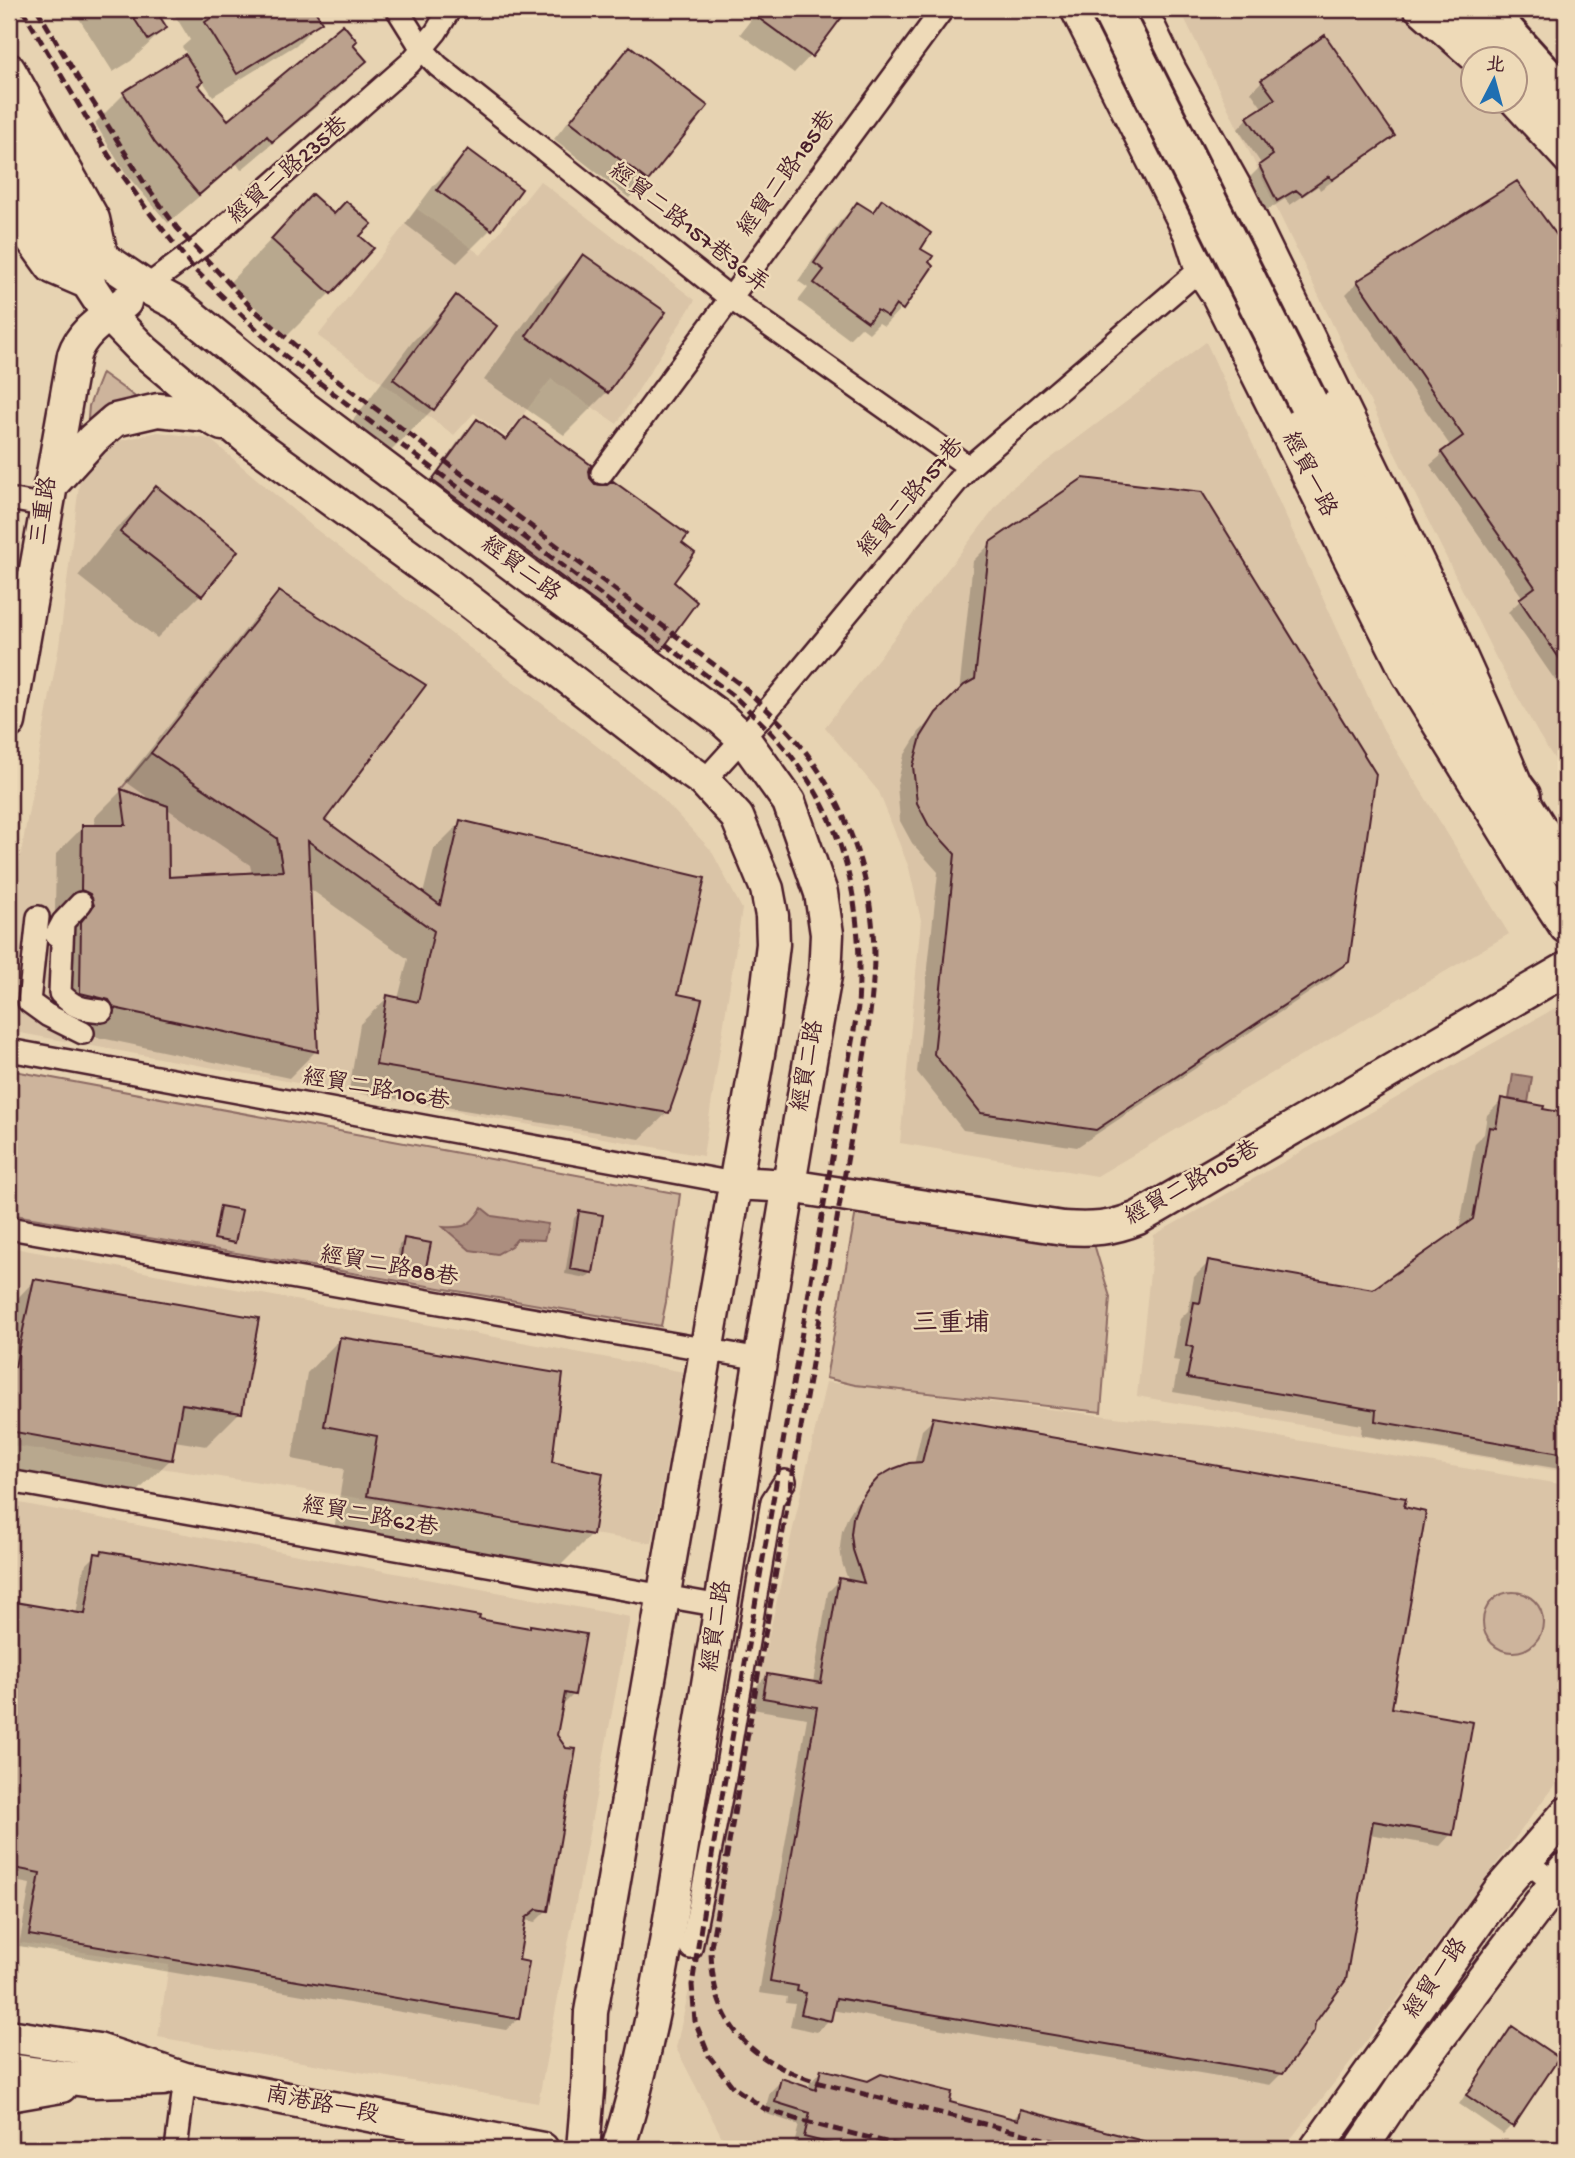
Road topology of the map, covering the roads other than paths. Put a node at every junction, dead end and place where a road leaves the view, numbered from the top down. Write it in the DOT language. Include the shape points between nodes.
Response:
graph roads {
  1 [pos="397,9"];
  2 [pos="450,9"];
  3 [pos="943,9"];
  4 [pos="1077,9"];
  5 [pos="1111,9"];
  6 [pos="1140,9"];
  7 [pos="1415,9"];
  8 [pos="1447,9"];
  9 [pos="1479,9"];
  10 [pos="1513,9"];
  11 [pos="1485,46"];
  12 [pos="422,49"];
  13 [pos="1460,49"];
  14 [pos="1566,63"];
  15 [pos="9,70"];
  16 [pos="1530,92"];
  17 [pos="1566,100"];
  18 [pos="1523,116"];
  19 [pos="9,119"];
  20 [pos="1566,133"];
  21 [pos="9,163"];
  22 [pos="1566,163"];
  23 [pos="9,206"];
  24 [pos="1251,222"];
  25 [pos="1202,270"];
  26 [pos="96,271"];
  27 [pos="146,287"];
  28 [pos="730,298"];
  29 [pos="109,315"];
  30 [pos="251,442"];
  31 [pos="969,467"];
  32 [pos="602,473"];
  33 [pos="48,496"];
  34 [pos="9,499"];
  35 [pos="9,722"];
  36 [pos="743,738"];
  37 [pos="704,781"];
  38 [pos="1521,797"];
  39 [pos="1566,869"];
  40 [pos="81,903"];
  41 [pos="51,918"];
  42 [pos="1566,926"];
  43 [pos="46,953"];
  44 [pos="1566,969"];
  45 [pos="32,975"];
  46 [pos="55,1010"];
  47 [pos="102,1011"];
  48 [pos="83,1033"];
  49 [pos="9,1050"];
  50 [pos="734,1184"];
  51 [pos="789,1186"];
  52 [pos="9,1228"];
  53 [pos="706,1350"];
  54 [pos="761,1359"];
  55 [pos="9,1480"];
  56 [pos="785,1481"];
  57 [pos="663,1595"];
  58 [pos="722,1606"];
  59 [pos="1566,1814"];
  60 [pos="1526,1860"];
  61 [pos="1563,1883"];
  62 [pos="691,1948"];
  63 [pos="9,2036"];
  64 [pos="9,2070"];
  65 [pos="185,2079"];
  66 [pos="93,2081"];
  67 [pos="9,2095"];
  68 [pos="176,2149"];
  69 [pos="542,2149"];
  70 [pos="583,2149"];
  71 [pos="618,2149"];
  72 [pos="1316,2149"];
  73 [pos="1361,2149"];
  1 -- 12 [label="street, 經貿二路157巷36弄"];
  2 -- 12 [label="street, 經貿二路235巷"];
  3 -- 28 [label="street, 經貿二路185巷"];
  4 -- 25 [label="main road, 經貿一路" via="1190,233"];
  5 -- 38 [label="highway, bridge" via="1462,719"];
  6 -- 24 [label="main road"];
  7 -- 13 [label="street"];
  8 -- 11 [label="highway"];
  9 -- 17 [label="highway"];
  10 -- 14 [label="highway"];
  12 -- 27 [label="street, 經貿二路235巷" via="209,240"];
  12 -- 28 [label="street, 經貿二路157巷36弄"];
  15 -- 26 [label="main road" via="93,219"];
  16 -- 20 [label="highway"];
  18 -- 22 [label="street"];
  19 -- 26 [label="main road"];
  21 -- 26 [label="main road"];
  23 -- 26 [label="main road" via="52,267"];
  24 -- 25 [label="street, 經貿二路157巷"];
  24 -- 38 [label="main road" via="1422,571"];
  25 -- 31 [label="street, 經貿二路157巷"];
  25 -- 42 [label="main road, 經貿一路" via="1408,674"];
  26 -- 27 [label="main road, 經貿二路"];
  26 -- 29 [label="main road"];
  27 -- 29 [label="main road, 經貿二路235巷"];
  27 -- 36 [label="main road, 經貿二路" via="176,303 298,403 531,572"];
  28 -- 31 [label="street, 經貿二路157巷36弄"];
  28 -- 32 [label="street, 經貿二路185巷"];
  29 -- 30 [label="main road" via="144,351"];
  29 -- 33 [label="main road, 三重路" via="85,334 74,355"];
  30 -- 33 [label="main road" via="206,415 158,411 115,419"];
  30 -- 37 [label="main road" via="447,584"];
  31 -- 36 [label="street, 經貿二路157巷"];
  33 -- 34 [label="street"];
  33 -- 35 [label="main road, 三重路"];
  36 -- 37 [label="street, 經貿二路157巷"];
  36 -- 51 [label="main road, 經貿二路" via="789,802 821,893 827,934 825,976"];
  37 -- 50 [label="main road" via="737,817 767,889 772,916 764,1019"];
  38 -- 39 [label="main road"];
  40 -- 41 [label="street"];
  41 -- 43 [label="street"];
  41 -- 45 [label="street"];
  41 -- 46 [label="street"];
  43 -- 45 [label="street"];
  43 -- 46 [label="street"];
  44 -- 51 [label="main road, 經貿二路105巷" via="1138,1219 1120,1225 1094,1230 1063,1228"];
  45 -- 46 [label="street" via="29,1002"];
  46 -- 47 [label="street"];
  46 -- 48 [label="street"];
  49 -- 50 [label="street, 經貿二路106巷"];
  50 -- 51 [label="main road, 經貿二路105巷"];
  50 -- 53 [label="main road"];
  51 -- 54 [label="main road, 經貿二路"];
  52 -- 53 [label="street, 經貿二路88巷"];
  53 -- 54 [label="street, 經貿二路88巷"];
  53 -- 57 [label="main road"];
  54 -- 58 [label="main road, 經貿二路"];
  55 -- 57 [label="street, 經貿二路62巷"];
  56 -- 62 [label="street" via="772,1501"];
  57 -- 58 [label="street, 經貿二路62巷"];
  57 -- 70 [label="main road" via="591,2012"];
  58 -- 71 [label="main road, 經貿二路" via="662,1970 634,2099"];
  59 -- 60 [label="main road, 經貿一路"];
  60 -- 61 [label="street"];
  60 -- 72 [label="main road, 經貿一路"];
  61 -- 73 [label="main road, 經貿一路" via="1407,2080"];
  63 -- 65 [label="main road, 南港路一段" via="98,2050"];
  64 -- 66 [label="main road, 南港路一段"];
  65 -- 66 [label="main road, 南港路一段"];
  65 -- 68 [label="street"];
  65 -- 69 [label="main road, 南港路一段"];
  66 -- 67 [label="main road"];
}
